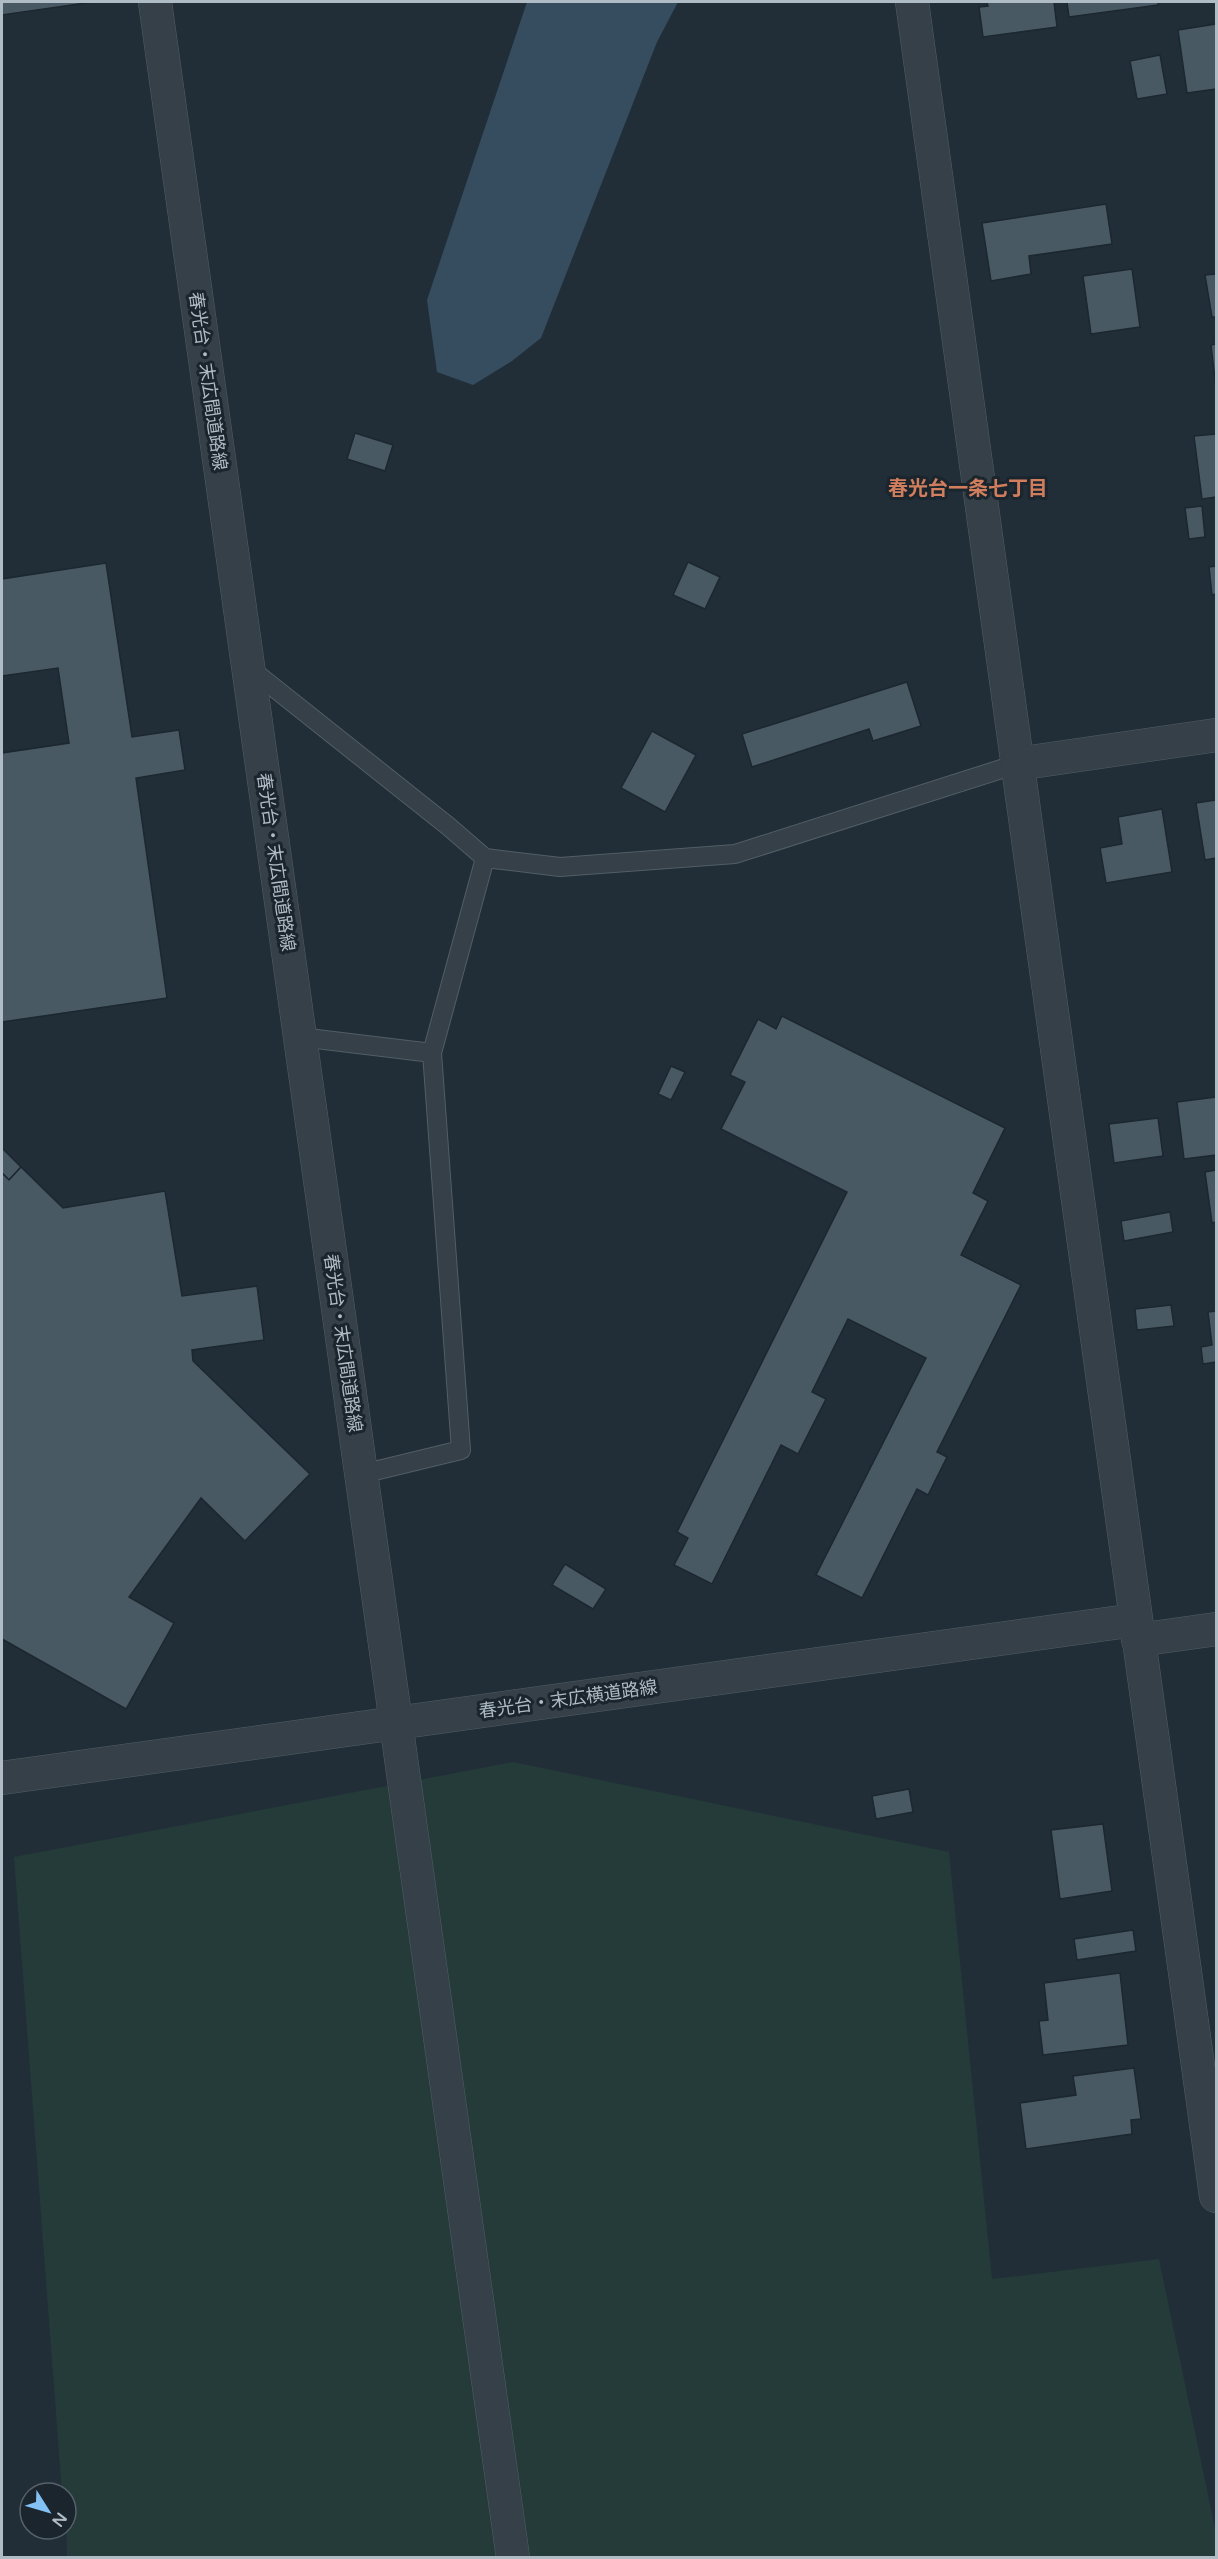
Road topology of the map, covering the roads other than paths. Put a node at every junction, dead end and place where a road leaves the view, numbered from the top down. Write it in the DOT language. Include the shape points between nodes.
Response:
graph roads {
  1 [pos="155,2"];
  2 [pos="912,2"];
  3 [pos="248,667"];
  4 [pos="1216,735"];
  5 [pos="1017,764"];
  6 [pos="485,858"];
  7 [pos="300,1037"];
  8 [pos="432,1053"];
  9 [pos="362,1474"];
  10 [pos="1216,1629"];
  11 [pos="1137,1630"];
  12 [pos="396,1722"];
  13 [pos="2,1778"];
  14 [pos="1216,2196"];
  15 [pos="513,2558"];
  1 -- 3 [label="street, 春光台・末広間道路線"];
  2 -- 5 [label="street"];
  3 -- 6 [label="lane"];
  3 -- 7 [label="street, 春光台・末広間道路線"];
  4 -- 5 [label="street"];
  5 -- 6 [label="lane" via="735,854 560,867"];
  5 -- 11 [label="street"];
  6 -- 8 [label="lane"];
  7 -- 8 [label="lane"];
  7 -- 9 [label="street, 春光台・末広間道路線"];
  8 -- 9 [label="lane" via="461,1450"];
  9 -- 12 [label="street, 春光台・末広間道路線"];
  10 -- 11 [label="street, 春光台・末広横道路線"];
  11 -- 12 [label="street, 春光台・末広横道路線"];
  11 -- 14 [label="street"];
  12 -- 13 [label="street, 春光台・末広横道路線"];
  12 -- 15 [label="street, 春光台・末広間道路線"];
}
